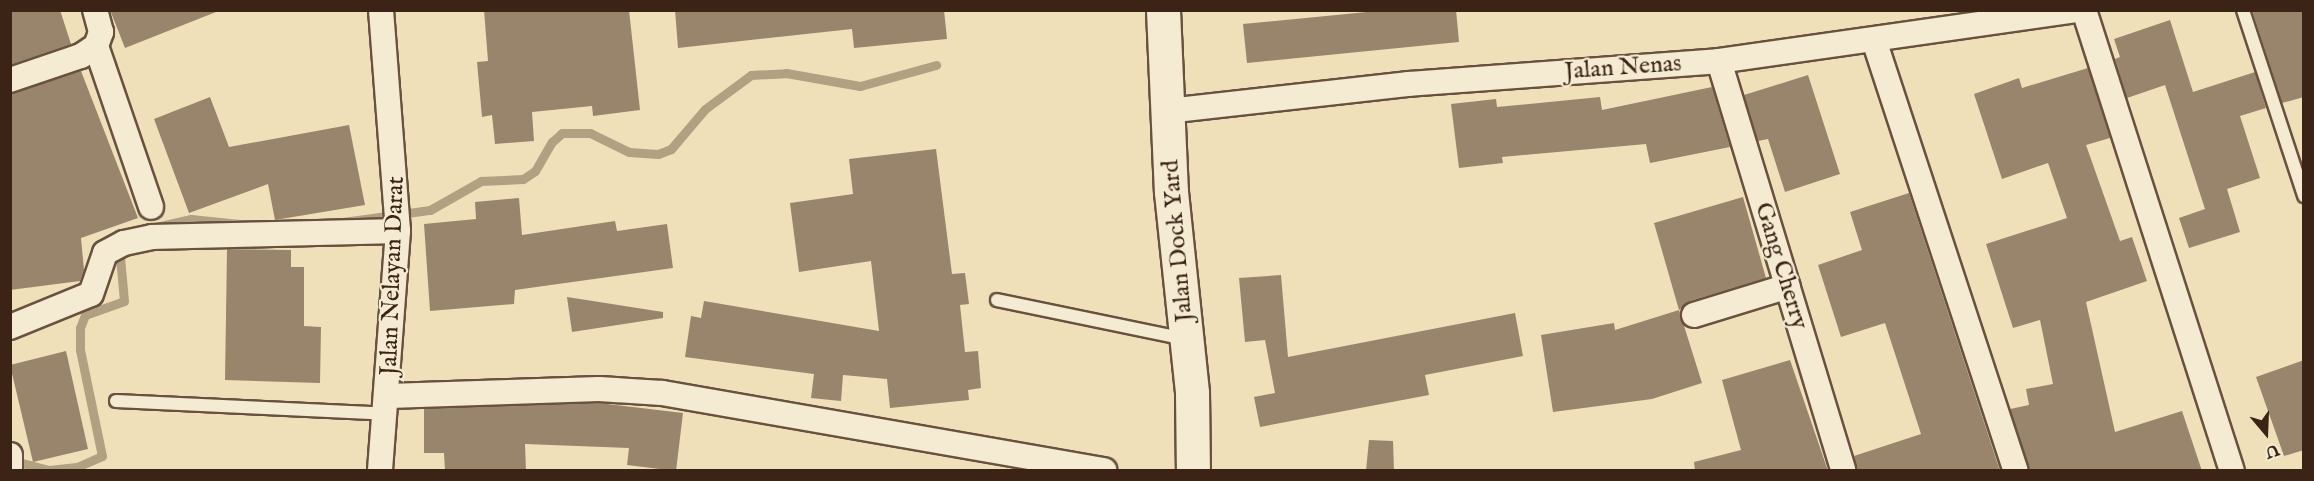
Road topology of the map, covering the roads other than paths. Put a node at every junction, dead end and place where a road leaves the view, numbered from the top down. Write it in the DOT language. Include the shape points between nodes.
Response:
graph roads {
  1 [pos="95,10"];
  2 [pos="381,10"];
  3 [pos="1163,10"];
  4 [pos="2076,10"];
  5 [pos="2084,10"];
  6 [pos="2243,10"];
  7 [pos="1874,40"];
  8 [pos="96,46"];
  9 [pos="1719,61"];
  10 [pos="10,80"];
  11 [pos="1167,111"];
  12 [pos="2304,196"];
  13 [pos="151,207"];
  14 [pos="398,227"];
  15 [pos="1788,286"];
  16 [pos="997,300"];
  17 [pos="1694,315"];
  18 [pos="10,327"];
  19 [pos="1187,340"];
  20 [pos="116,401"];
  21 [pos="388,405"];
  22 [pos="380,471"];
  23 [pos="1104,471"];
  24 [pos="1193,471"];
  25 [pos="1843,471"];
  26 [pos="2015,471"];
  27 [pos="2232,471"];
  1 -- 8 [label="street" via="100,32"];
  2 -- 14 [label="street, Jalan Nelayan Darat"];
  3 -- 11 [label="street, Jalan Dock Yard"];
  4 -- 7 [label="street, Jalan Nenas"];
  5 -- 27 [label="street"];
  6 -- 12 [label="lane"];
  7 -- 9 [label="street, Jalan Nenas"];
  7 -- 26 [label="street"];
  8 -- 10 [label="street" via="81,56"];
  8 -- 13 [label="street"];
  9 -- 11 [label="street, Jalan Nenas" via="1408,84"];
  9 -- 15 [label="street, Gang Cherry"];
  11 -- 19 [label="street, Jalan Dock Yard"];
  14 -- 18 [label="street" via="152,237 117,245 91,294"];
  14 -- 21 [label="street, Jalan Nelayan Darat"];
  15 -- 17 [label="street"];
  15 -- 25 [label="street, Gang Cherry"];
  16 -- 19 [label="lane"];
  19 -- 24 [label="street, Jalan Dock Yard"];
  20 -- 21 [label="lane"];
  21 -- 22 [label="street, Jalan Nelayan Darat"];
  21 -- 23 [label="street" via="598,389 662,393"];
}
